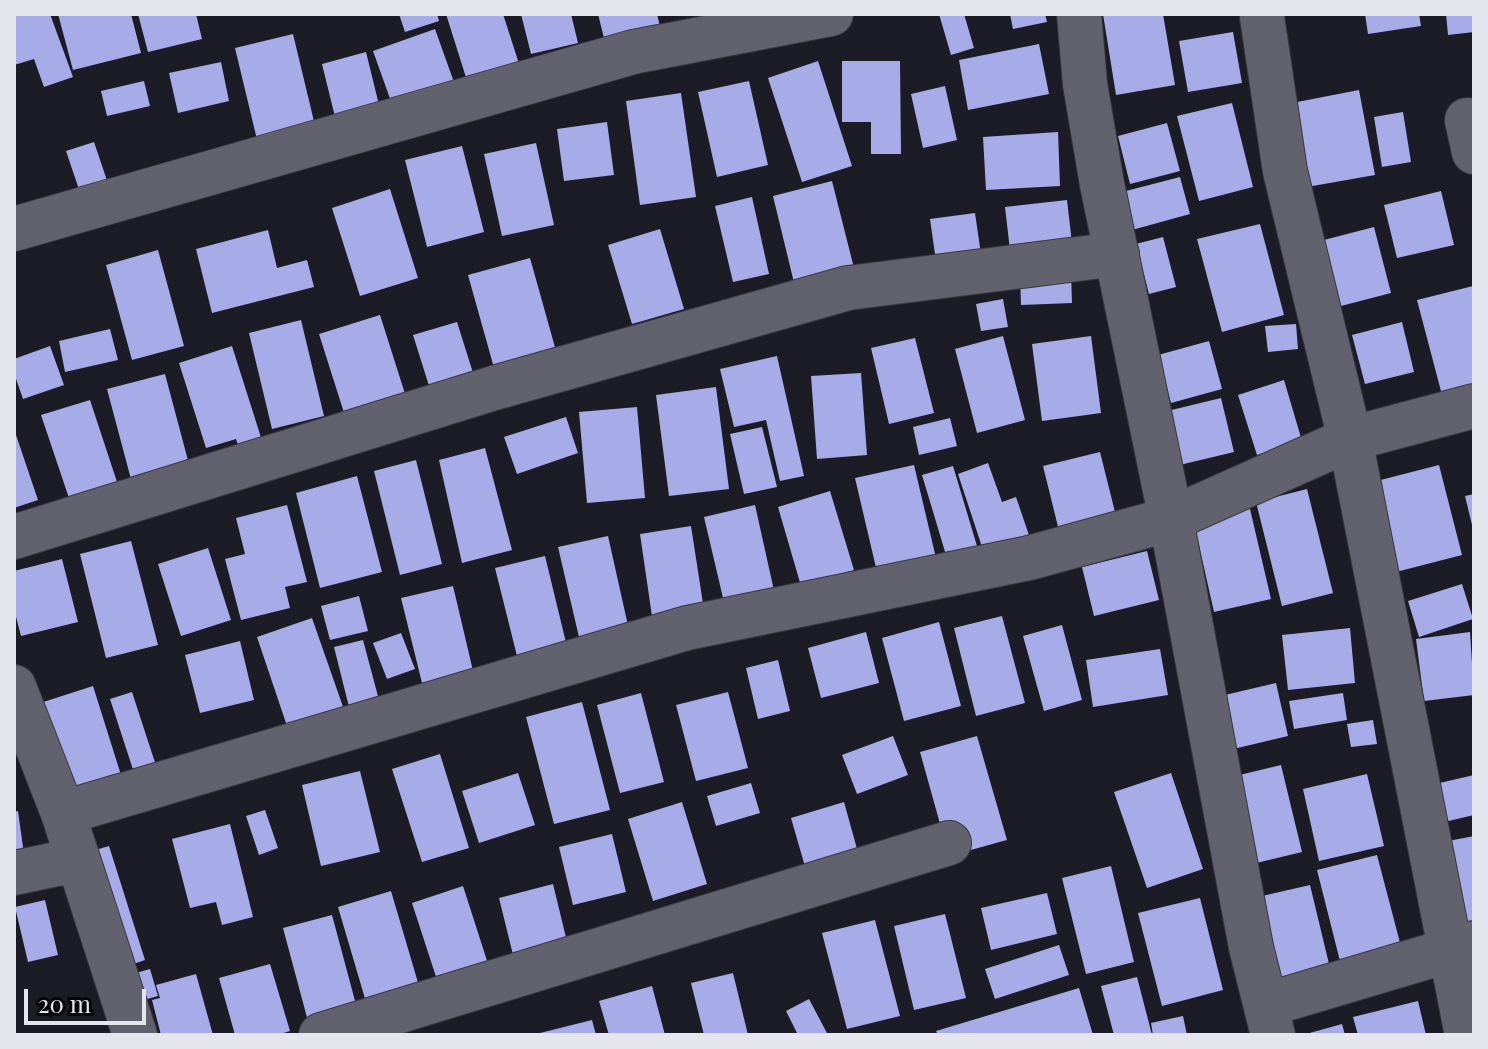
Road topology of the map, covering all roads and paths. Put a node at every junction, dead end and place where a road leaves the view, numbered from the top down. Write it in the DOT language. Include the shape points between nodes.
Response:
graph roads {
  1 [pos="831,14"];
  2 [pos="1079,14"];
  3 [pos="1262,17"];
  4 [pos="14,229"];
  5 [pos="1117,254"];
  6 [pos="1474,406"];
  7 [pos="1350,439"];
  8 [pos="1171,519"];
  9 [pos="14,537"];
  10 [pos="19,711"];
  11 [pos="63,813"];
  12 [pos="949,843"];
  13 [pos="76,860"];
  14 [pos="14,873"];
  15 [pos="1462,946"];
  16 [pos="1270,1020"];
  17 [pos="135,1035"];
  18 [pos="321,1035"];
  19 [pos="1467,1035"];
  1 -- 4 [label="street" via="633,52"];
  2 -- 5 [label="street" via="1085,84"];
  3 -- 7 [label="street" via="1285,171"];
  5 -- 8 [label="street"];
  5 -- 9 [label="street" via="848,288 494,388"];
  6 -- 7 [label="street"];
  7 -- 8 [label="street"];
  7 -- 15 [label="street"];
  8 -- 11 [label="street" via="1029,558 687,628"];
  8 -- 16 [label="street" via="1251,947"];
  10 -- 11 [label="street"];
  11 -- 13 [label="street"];
  12 -- 18 [label="street"];
  13 -- 14 [label="street"];
  13 -- 17 [label="street"];
  15 -- 16 [label="street"];
  15 -- 19 [label="street"];
}
